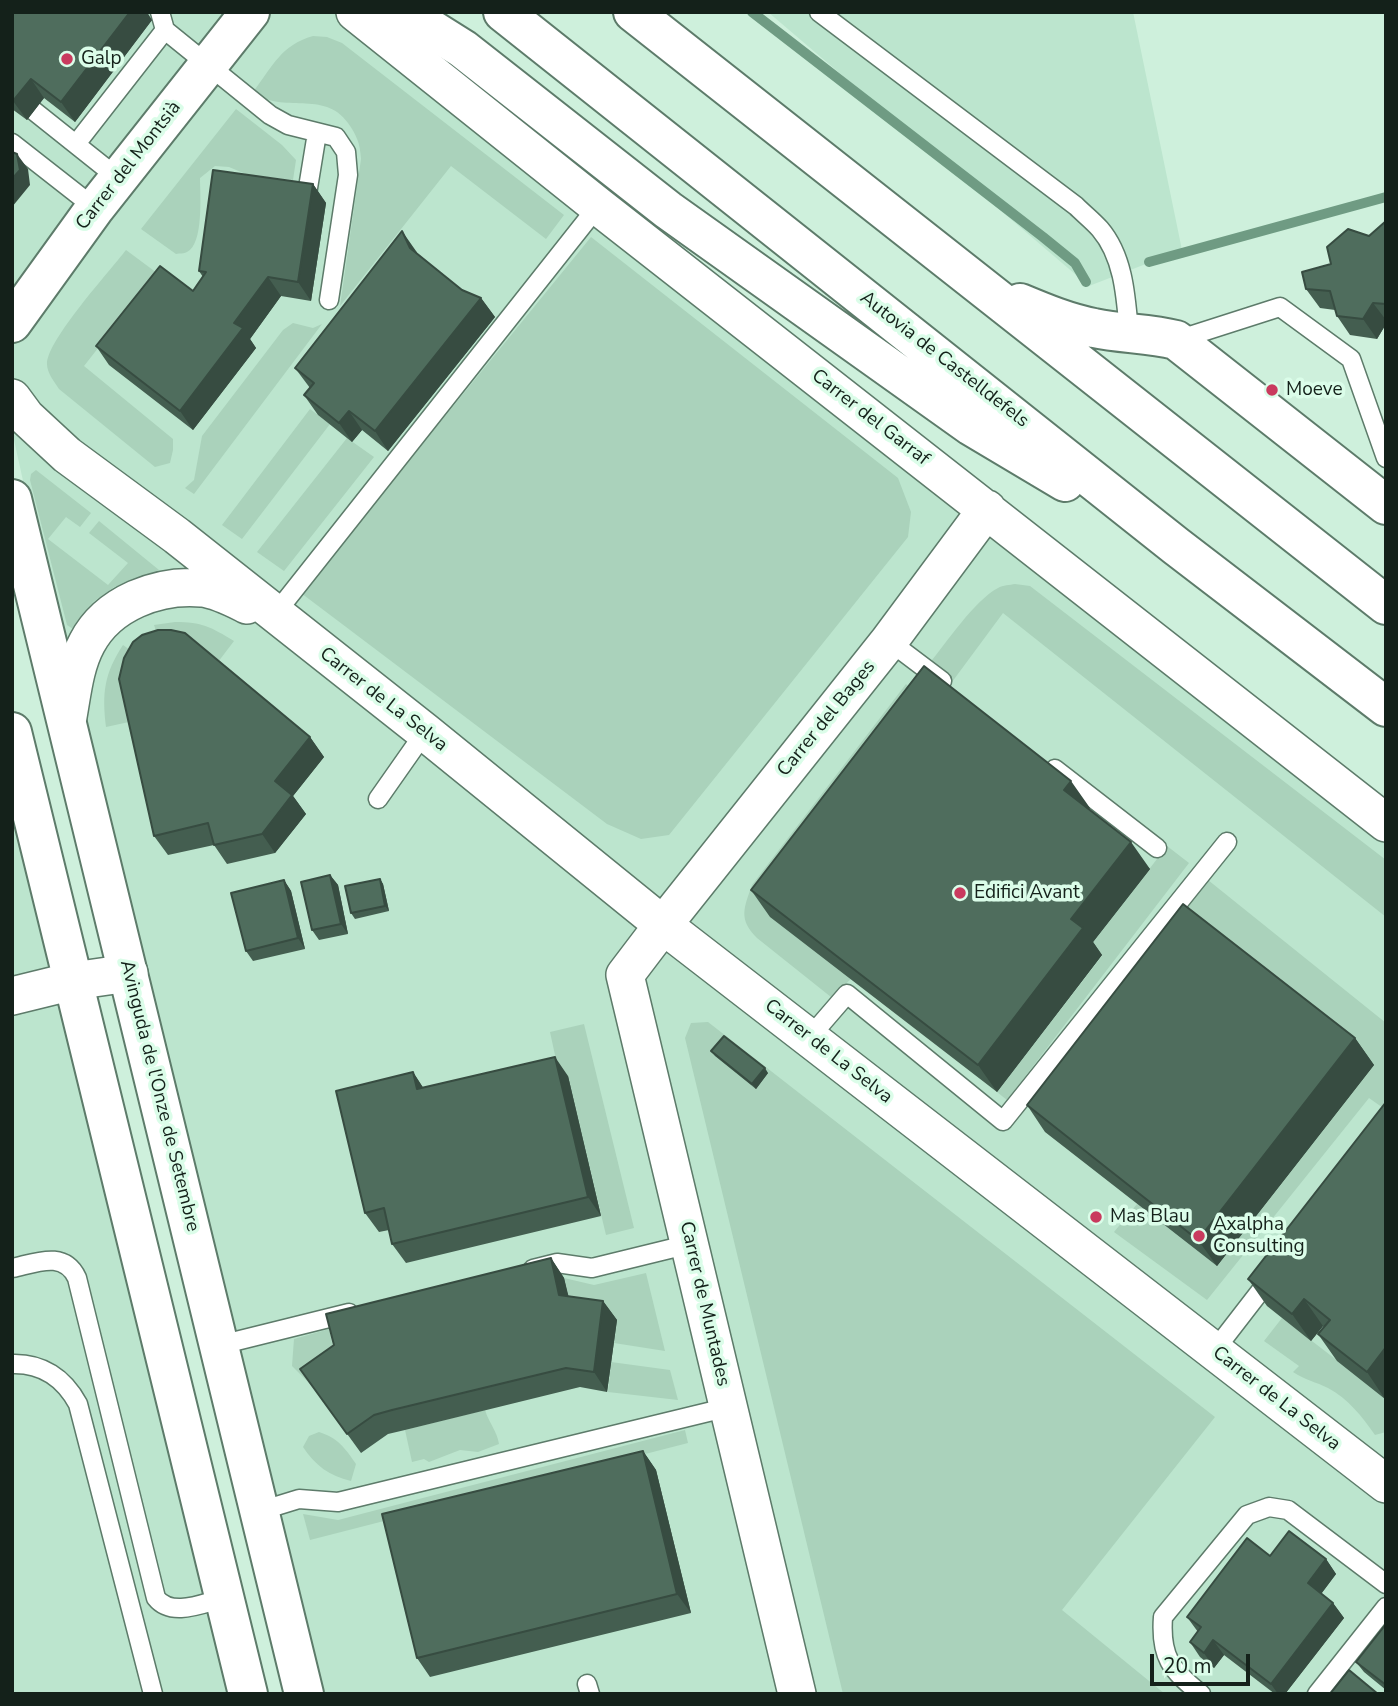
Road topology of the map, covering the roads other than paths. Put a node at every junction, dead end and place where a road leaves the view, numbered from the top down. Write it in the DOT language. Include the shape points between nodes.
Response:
graph roads {
  1 [pos="160,12"];
  2 [pos="250,12"];
  3 [pos="355,12"];
  4 [pos="404,12"];
  5 [pos="503,12"];
  6 [pos="633,12"];
  7 [pos="820,12"];
  8 [pos="165,30"];
  9 [pos="209,64"];
  10 [pos="34,111"];
  11 [pos="317,132"];
  12 [pos="12,143"];
  13 [pos="76,144"];
  14 [pos="118,178"];
  15 [pos="306,200"];
  16 [pos="598,206"];
  17 [pos="95,208"];
  18 [pos="978,285"];
  19 [pos="329,300"];
  20 [pos="12,323"];
  21 [pos="1129,333"];
  22 [pos="1176,340"];
  23 [pos="12,398"];
  24 [pos="1386,458"];
  25 [pos="12,499"];
  26 [pos="1386,505"];
  27 [pos="987,509"];
  28 [pos="1176,546"];
  29 [pos="1386,605"];
  30 [pos="275,614"];
  31 [pos="889,641"];
  32 [pos="954,691"];
  33 [pos="1386,707"];
  34 [pos="67,722"];
  35 [pos="12,732"];
  36 [pos="425,732"];
  37 [pos="1039,757"];
  38 [pos="378,799"];
  39 [pos="1386,823"];
  40 [pos="1227,842"];
  41 [pos="1157,848"];
  42 [pos="663,925"];
  43 [pos="129,973"];
  44 [pos="73,981"];
  45 [pos="12,996"];
  46 [pos="809,1038"];
  47 [pos="690,1244"];
  48 [pos="1280,1266"];
  49 [pos="12,1268"];
  50 [pos="516,1273"];
  51 [pos="367,1309"];
  52 [pos="220,1345"];
  53 [pos="1214,1351"];
  54 [pos="12,1364"];
  55 [pos="729,1407"];
  56 [pos="1386,1484"];
  57 [pos="260,1511"];
  58 [pos="1386,1584"];
  59 [pos="224,1598"];
  60 [pos="1386,1607"];
  61 [pos="153,1694"];
  62 [pos="248,1694"];
  63 [pos="304,1694"];
  64 [pos="797,1694"];
  65 [pos="1201,1694"];
  66 [pos="1317,1694"];
  1 -- 8 [label="lane"];
  2 -- 9 [label="main road, Carrer del Montsià"];
  3 -- 16 [label="street, Carrer del Garraf"];
  4 -- 28 [label="main road" via="463,48 668,210 971,426"];
  5 -- 28 [label="main road, Autovia de Castelldefels"];
  6 -- 18 [label="main road"];
  7 -- 21 [label="lane" via="1076,206 1101,230 1125,291"];
  8 -- 9 [label="lane"];
  8 -- 13 [label="lane"];
  9 -- 11 [label="lane" via="270,115"];
  9 -- 14 [label="main road, Carrer del Montsià"];
  10 -- 13 [label="lane"];
  11 -- 15 [label="lane"];
  11 -- 19 [label="lane" via="337,137 346,152 348,175"];
  12 -- 17 [label="lane"];
  13 -- 14 [label="lane"];
  14 -- 17 [label="main road, Carrer del Montsià"];
  16 -- 27 [label="street, Carrer del Garraf"];
  16 -- 30 [label="lane"];
  17 -- 20 [label="main road, Carrer del Montsià"];
  18 -- 21 [label="main road" via="1070,322"];
  18 -- 29 [label="main road"];
  21 -- 22 [label="main road"];
  22 -- 24 [label="lane" via="1280,307 1351,359"];
  22 -- 26 [label="main road"];
  23 -- 30 [label="street, Carrer de La Selva" via="66,455"];
  25 -- 34 [label="main road, Avinguda de l'Onze de Setembre"];
  27 -- 31 [label="street, Carrer del Bages"];
  27 -- 39 [label="street, Carrer del Garraf"];
  28 -- 33 [label="main road, Autovia de Castelldefels"];
  30 -- 34 [label="street, Carrer de La Selva" via="203,588 164,591 129,601 110,614 88,641 80,657"];
  30 -- 36 [label="street, Carrer de La Selva"];
  31 -- 32 [label="lane"];
  31 -- 42 [label="street, Carrer del Bages"];
  34 -- 43 [label="main road, Avinguda de l'Onze de Setembre"];
  35 -- 44 [label="main road"];
  36 -- 38 [label="lane"];
  36 -- 42 [label="street, Carrer de La Selva"];
  37 -- 41 [label="lane"];
  40 -- 46 [label="lane" via="1003,1121 846,995"];
  42 -- 46 [label="street, Carrer de La Selva"];
  42 -- 47 [label="street, Carrer de Muntades" via="625,975"];
  43 -- 44 [label="street"];
  43 -- 52 [label="main road, Avinguda de l'Onze de Setembre"];
  44 -- 45 [label="street"];
  44 -- 59 [label="main road"];
  46 -- 53 [label="street, Carrer de La Selva"];
  47 -- 50 [label="lane" via="592,1268 557,1263"];
  47 -- 55 [label="street, Carrer de Muntades"];
  48 -- 53 [label="lane"];
  49 -- 59 [label="lane" via="52,1259 68,1265 77,1278 156,1598 177,1609"];
  51 -- 52 [label="lane"];
  52 -- 57 [label="main road, Avinguda de l'Onze de Setembre"];
  53 -- 56 [label="street, Carrer de La Selva"];
  54 -- 61 [label="lane" via="47,1371 65,1385 78,1404"];
  55 -- 57 [label="lane" via="338,1503 299,1499"];
  55 -- 64 [label="street, Carrer de Muntades"];
  57 -- 63 [label="main road, Avinguda de l'Onze de Setembre"];
  58 -- 65 [label="lane" via="1288,1510 1269,1507 1247,1515 1163,1617 1161,1637 1167,1660"];
  59 -- 62 [label="main road"];
  60 -- 66 [label="lane"];
}
